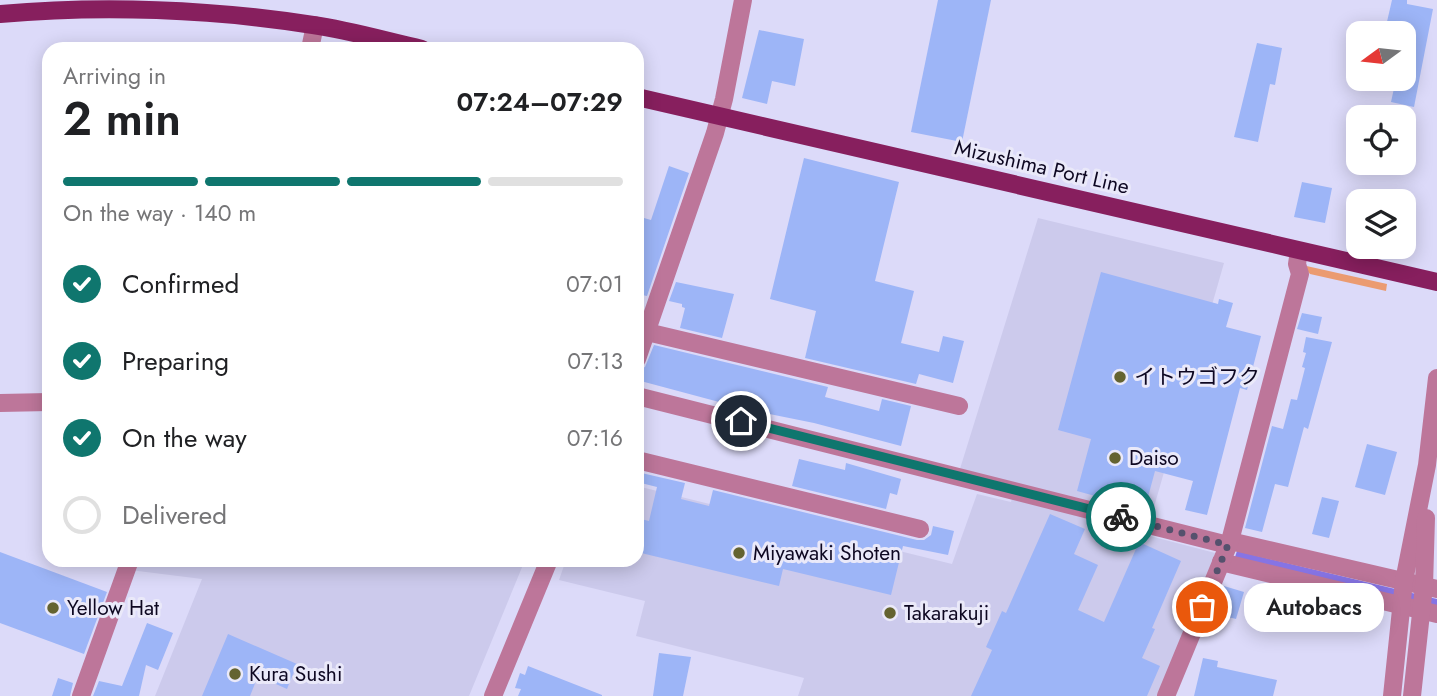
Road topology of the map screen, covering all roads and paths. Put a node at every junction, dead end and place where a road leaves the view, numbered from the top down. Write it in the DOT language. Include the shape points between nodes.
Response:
graph roads {
  1 [pos="743,0"];
  2 [pos="151,5"];
  3 [pos="0,13"];
  4 [pos="315,25"];
  5 [pos="311,42"];
  6 [pos="391,42"];
  7 [pos="644,99"];
  8 [pos="719,116"];
  9 [pos="1300,251"];
  10 [pos="1437,282"];
  11 [pos="647,332"];
  12 [pos="644,340"];
  13 [pos="1437,378"];
  14 [pos="644,398"];
  15 [pos="42,402"];
  16 [pos="0,404"];
  17 [pos="959,406"];
  18 [pos="644,462"];
  19 [pos="1427,466"];
  20 [pos="920,529"];
  21 [pos="1229,543"];
  22 [pos="1220,562"];
  23 [pos="127,567"];
  24 [pos="546,567"];
  25 [pos="1403,594"];
  26 [pos="1427,600"];
  27 [pos="81,696"];
  28 [pos="493,696"];
  29 [pos="1166,696"];
  30 [pos="1392,696"];
  31 [pos="1412,696"];
  1 -- 8 [label="street"];
  2 -- 3 [label="main road"];
  2 -- 4 [label="main road"];
  4 -- 5 [label="street"];
  4 -- 6 [label="main road"];
  7 -- 8 [label="main road, Mizushima Port Line"];
  8 -- 9 [label="main road, Mizushima Port Line"];
  8 -- 11 [label="street"];
  9 -- 10 [label="main road, Mizushima Port Line"];
  9 -- 21 [label="street" via="1300,274"];
  11 -- 12 [label="street"];
  11 -- 17 [label="street"];
  13 -- 19 [label="street"];
  14 -- 21 [label="street"];
  15 -- 16 [label="street"];
  18 -- 20 [label="street"];
  19 -- 25 [label="street"];
  19 -- 26 [label="street"];
  21 -- 22 [label="street"];
  21 -- 25 [label="street"];
  22 -- 25 [label="street"];
  22 -- 29 [label="street"];
  23 -- 27 [label="street"];
  24 -- 28 [label="street"];
  25 -- 26 [label="street"];
  25 -- 26 [label="street"];
  25 -- 30 [label="street"];
  26 -- 31 [label="street"];
}
